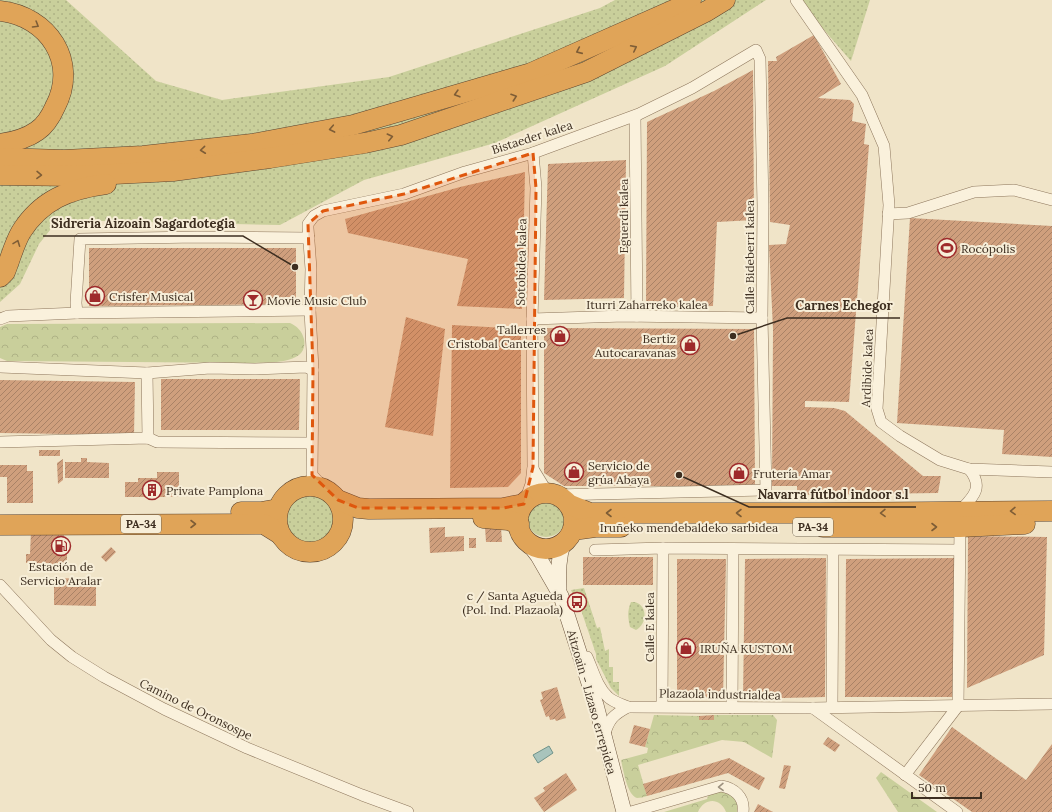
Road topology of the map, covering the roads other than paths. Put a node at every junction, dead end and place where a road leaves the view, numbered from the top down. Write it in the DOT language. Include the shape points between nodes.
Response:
graph roads {
  1 [pos="691,0"];
  2 [pos="725,0"];
  3 [pos="796,0"];
  4 [pos="0,12"];
  5 [pos="756,50"];
  6 [pos="635,116"];
  7 [pos="365,143"];
  8 [pos="0,144"];
  9 [pos="533,153"];
  10 [pos="0,158"];
  11 [pos="0,175"];
  12 [pos="1052,200"];
  13 [pos="888,214"];
  14 [pos="309,238"];
  15 [pos="0,277"];
  16 [pos="310,310"];
  17 [pos="77,313"];
  18 [pos="637,316"];
  19 [pos="532,318"];
  20 [pos="762,318"];
  21 [pos="0,319"];
  22 [pos="0,367"];
  23 [pos="313,370"];
  24 [pos="147,373"];
  25 [pos="148,438"];
  26 [pos="0,442"];
  27 [pos="311,443"];
  28 [pos="533,469"];
  29 [pos="969,470"];
  30 [pos="1052,472"];
  31 [pos="331,495"];
  32 [pos="559,498"];
  33 [pos="524,504"];
  34 [pos="278,509"];
  35 [pos="0,511"];
  36 [pos="1052,511"];
  37 [pos="959,519"];
  38 [pos="1052,523"];
  39 [pos="518,524"];
  40 [pos="0,525"];
  41 [pos="341,530"];
  42 [pos="280,534"];
  43 [pos="568,537"];
  44 [pos="528,543"];
  45 [pos="663,548"];
  46 [pos="733,548"];
  47 [pos="595,550"];
  48 [pos="833,550"];
  49 [pos="960,550"];
  50 [pos="0,585"];
  51 [pos="559,592"];
  52 [pos="576,640"];
  53 [pos="1052,704"];
  54 [pos="662,706"];
  55 [pos="958,706"];
  56 [pos="597,707"];
  57 [pos="621,707"];
  58 [pos="832,707"];
  59 [pos="732,708"];
  60 [pos="813,708"];
  61 [pos="604,737"];
  62 [pos="905,775"];
  63 [pos="408,812"];
  64 [pos="624,812"];
  65 [pos="631,812"];
  66 [pos="743,812"];
  67 [pos="957,812"];
  1 -- 10 [label="highway, one-way" via="531,73 353,125 252,144 142,156 64,160"];
  7 -- 2 [label="highway, one-way" via="401,135 586,72"];
  3 -- 13 [label="street, Ardibide kalea" via="862,95 884,146"];
  4 -- 8 [label="highway, one-way" via="7,12 42,27 56,45 63,64 64,83 49,119 37,131 19,140"];
  5 -- 6 [label="street, Bistaeder kalea" via="692,88"];
  5 -- 20 [label="street, Calle Bideberri kalea" via="760,59"];
  6 -- 9 [label="street, Bistaeder kalea"];
  6 -- 18 [label="street, Eguerdi kalea"];
  11 -- 7 [label="highway, one-way" via="75,176 173,171"];
  15 -- 7 [label="highway, one-way" via="20,234 33,215 49,202 73,191 105,184 193,177 298,163"];
  9 -- 14 [label="street, Bistaeder kalea" via="465,172 404,194 323,211 314,216 308,224"];
  9 -- 19 [label="street, Sotobidea kalea" via="536,188"];
  12 -- 13 [label="street" via="1014,190 974,192 908,213"];
  13 -- 29 [label="street, Ardibide kalea" via="877,409 881,422 940,460"];
  14 -- 16 [label="street"];
  14 -- 17 [label="street" via="80,239"];
  16 -- 17 [label="street"];
  16 -- 23 [label="street"];
  17 -- 21 [label="street" via="8,316"];
  18 -- 19 [label="street, Iturri Zaharreko kalea"];
  18 -- 20 [label="street, Iturri Zaharreko kalea"];
  19 -- 28 [label="street, Sotobidea kalea"];
  20 -- 32 [label="street, Calle Bideberri kalea" via="766,490"];
  22 -- 24 [label="street"];
  23 -- 24 [label="street" via="306,367 255,370 210,368"];
  23 -- 27 [label="street"];
  24 -- 25 [label="street"];
  25 -- 26 [label="street"];
  25 -- 27 [label="street" via="157,442"];
  27 -- 31 [label="street" via="312,474"];
  28 -- 32 [label="street" via="544,487"];
  28 -- 33 [label="street, Sotobidea kalea"];
  29 -- 30 [label="street, Ardibide kalea"];
  29 -- 37 [label="street" via="974,475 977,488"];
  31 -- 33 [label="highway" via="358,508 368,509 503,508"];
  31 -- 34 [label="highway" via="311,486 297,488 286,496"];
  31 -- 41 [label="highway" via="343,515"];
  32 -- 33 [label="highway" via="542,494"];
  37 -- 32 [label="highway, Iruñeko mendebaldeko sarbidea / PA-34, one-way" via="590,513"];
  32 -- 43 [label="highway" via="574,516"];
  33 -- 39 [label="highway"];
  34 -- 35 [label="highway, PA-34" via="261,512"];
  34 -- 42 [label="highway"];
  36 -- 37 [label="highway, Iruñeko mendebaldeko sarbidea / PA-34, one-way"];
  37 -- 38 [label="highway, Iruñeko mendebaldeko sarbidea / PA-34"];
  43 -- 37 [label="highway, Iruñeko mendebaldeko sarbidea / PA-34, one-way" via="595,527"];
  37 -- 49 [label="street"];
  39 -- 41 [label="highway, PA-34" via="508,520 469,517 368,519 357,521"];
  39 -- 44 [label="highway"];
  40 -- 42 [label="highway, PA-34, one-way" via="264,524"];
  41 -- 42 [label="highway, PA-34" via="328,547 314,552 299,550 288,544"];
  43 -- 44 [label="highway, Iruñeko mendebaldeko sarbidea / PA-34" via="552,549 540,549"];
  43 -- 51 [label="street" via="559,557"];
  44 -- 51 [label="street"];
  45 -- 46 [label="street"];
  45 -- 47 [label="street"];
  45 -- 54 [label="street, Calle E kalea"];
  46 -- 48 [label="street"];
  46 -- 59 [label="street"];
  48 -- 49 [label="street"];
  48 -- 58 [label="street"];
  49 -- 55 [label="street"];
  50 -- 63 [label="street, Camino de Oronsospe" via="51,640 104,677 247,748 362,796"];
  51 -- 52 [label="street, Aitzoain - Lizaso errepidea"];
  52 -- 56 [label="street, Aitzoain - Lizaso errepidea"];
  52 -- 57 [label="street" via="603,691"];
  53 -- 55 [label="street, Plazaola industrialdea"];
  54 -- 57 [label="street, Plazaola industrialdea"];
  54 -- 59 [label="street, Plazaola industrialdea"];
  55 -- 58 [label="street, Plazaola industrialdea"];
  55 -- 62 [label="street"];
  56 -- 57 [label="street, Plazaola industrialdea" via="601,702"];
  56 -- 61 [label="street, Aitzoain - Lizaso errepidea"];
  57 -- 61 [label="street" via="608,723"];
  58 -- 60 [label="street, Plazaola industrialdea"];
  59 -- 60 [label="street, Plazaola industrialdea"];
  60 -- 62 [label="street"];
  61 -- 64 [label="street, Aitzoain - Lizaso errepidea"];
  62 -- 67 [label="street"];
  66 -- 65 [label="street, one-way" via="744,804 739,794 729,787 720,786"];
}
